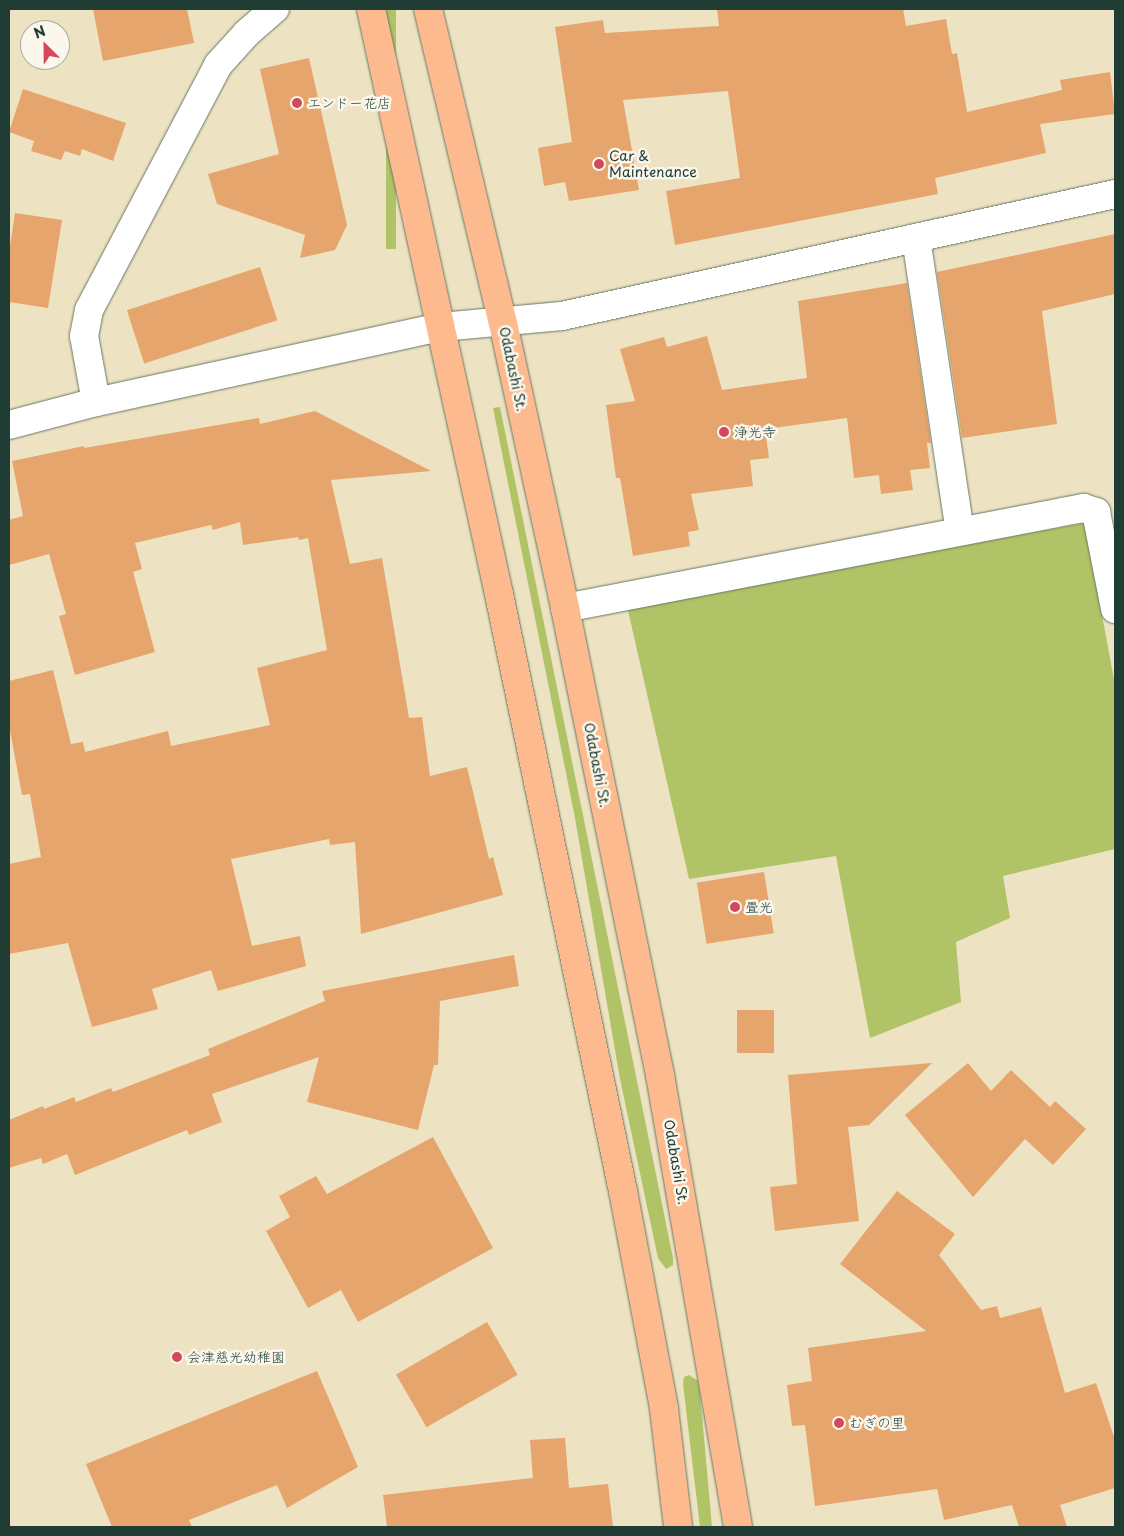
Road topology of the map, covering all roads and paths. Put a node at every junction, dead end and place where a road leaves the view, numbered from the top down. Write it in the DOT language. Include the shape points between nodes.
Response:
graph roads {
  1 [pos="275,9"];
  2 [pos="371,9"];
  3 [pos="428,9"];
  4 [pos="1115,194"];
  5 [pos="916,238"];
  6 [pos="503,323"];
  7 [pos="441,327"];
  8 [pos="96,402"];
  9 [pos="9,426"];
  10 [pos="960,531"];
  11 [pos="1109,544"];
  12 [pos="565,608"];
  13 [pos="1115,609"];
  14 [pos="678,1527"];
  15 [pos="738,1527"];
  1 -- 8 [label="street" via="247,33 218,65 89,310 84,336"];
  2 -- 7 [label="main road"];
  3 -- 6 [label="main road, Odabashi St."];
  4 -- 5 [label="street"];
  5 -- 6 [label="street" via="562,316"];
  5 -- 10 [label="street"];
  6 -- 7 [label="street"];
  6 -- 12 [label="main road, Odabashi St."];
  7 -- 8 [label="street"];
  7 -- 14 [label="main road" via="623,1191 664,1409"];
  8 -- 9 [label="street"];
  10 -- 11 [label="street" via="1083,508 1096,512"];
  10 -- 12 [label="street"];
  11 -- 13 [label="street"];
  12 -- 15 [label="main road, Odabashi St." via="660,1074"];
}
